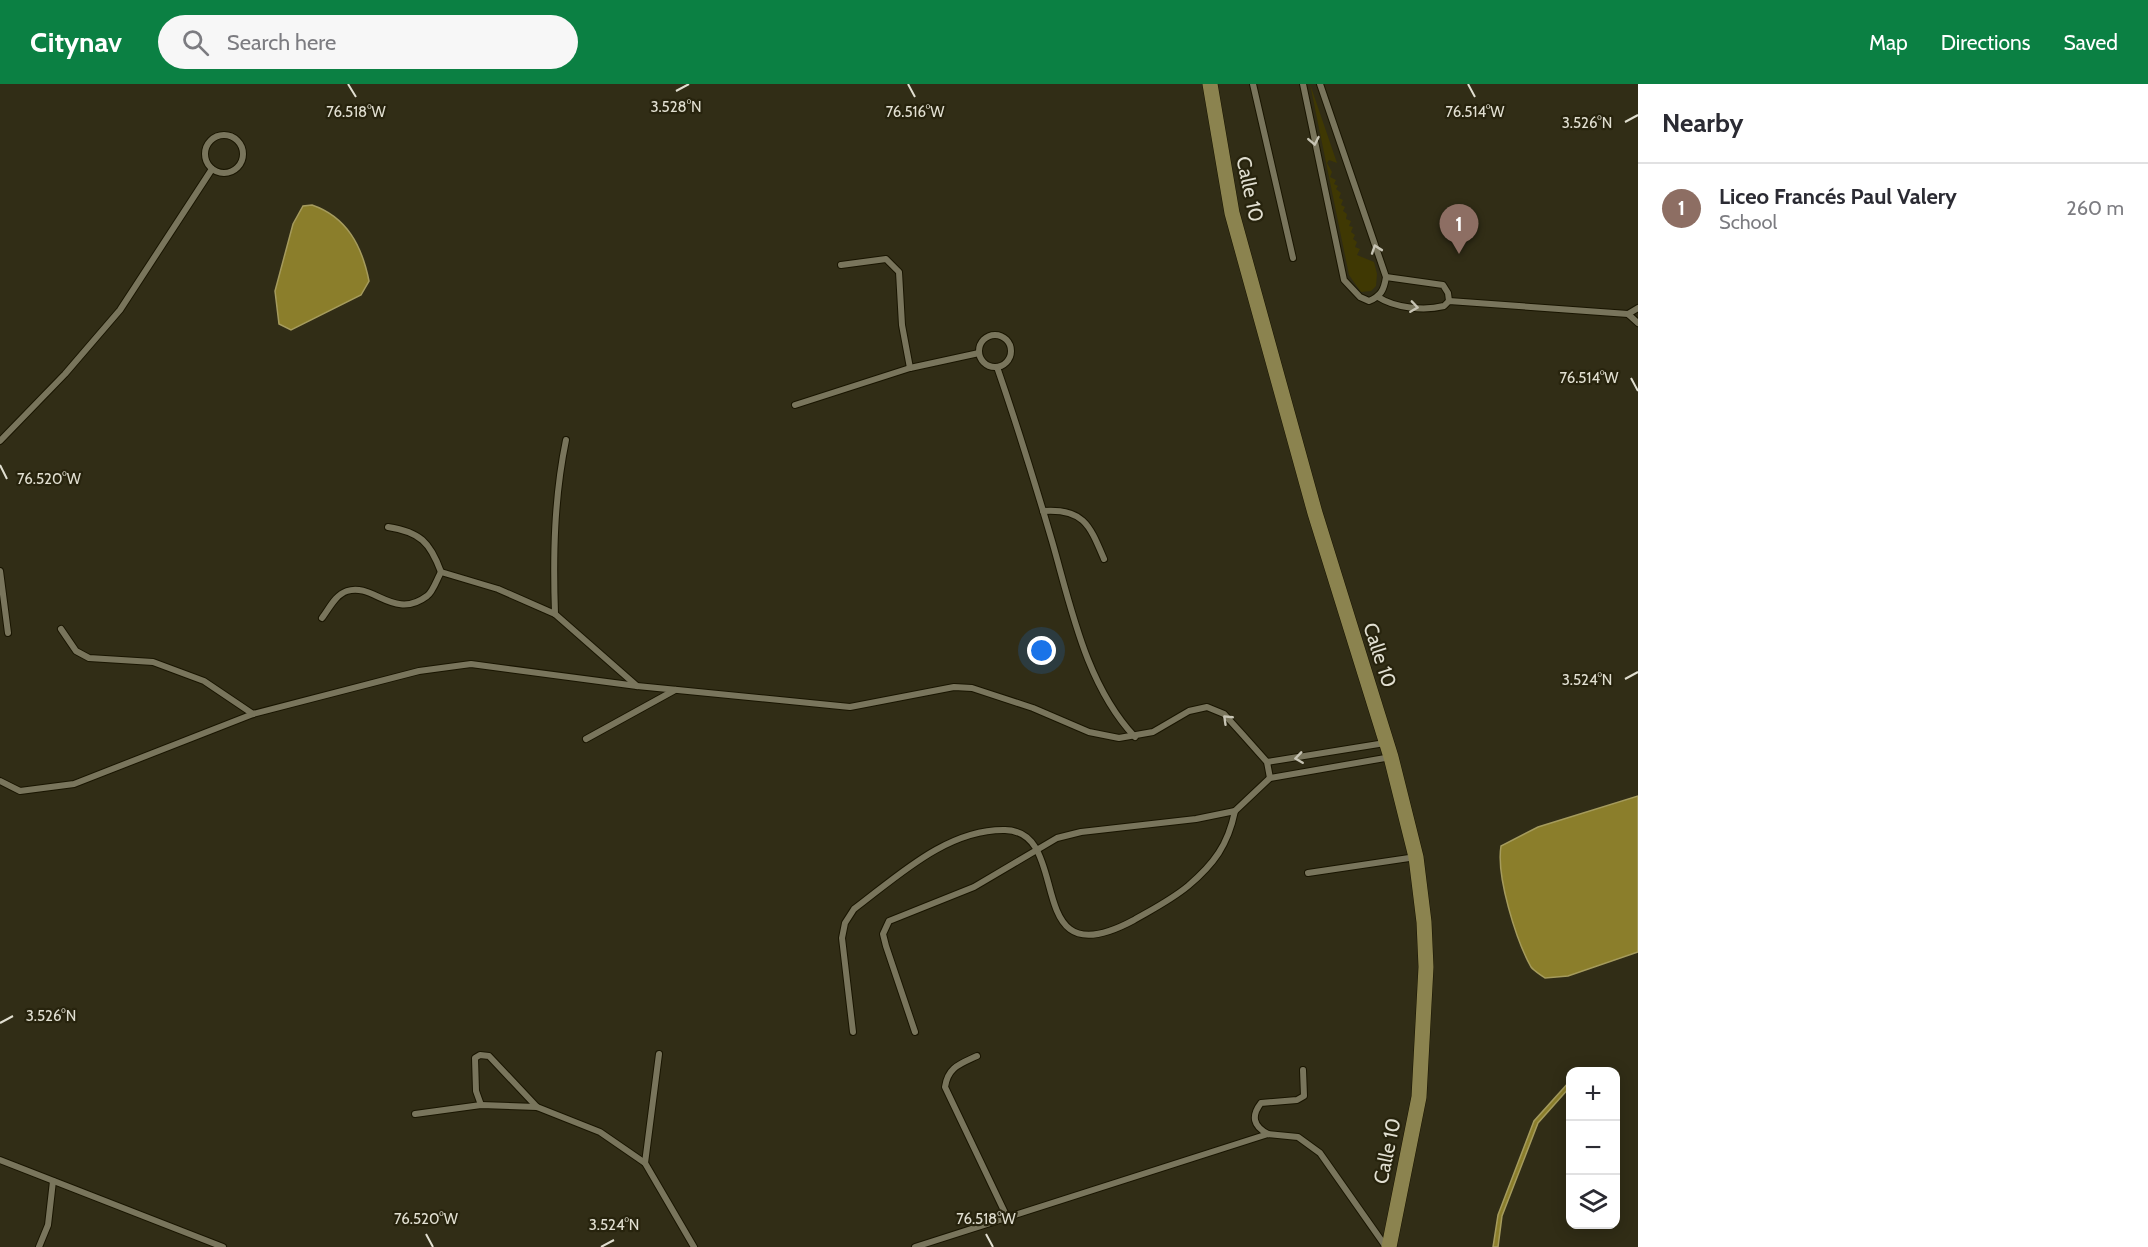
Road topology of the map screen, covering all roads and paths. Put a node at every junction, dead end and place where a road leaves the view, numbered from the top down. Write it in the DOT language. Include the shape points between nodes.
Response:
graph roads {
  1 [pos="1210,84"];
  2 [pos="1253,84"];
  3 [pos="1303,84"];
  4 [pos="1320,84"];
  5 [pos="212,169"];
  6 [pos="1293,258"];
  7 [pos="841,265"];
  8 [pos="1386,277"];
  9 [pos="1378,297"];
  10 [pos="1449,301"];
  11 [pos="1638,308"];
  12 [pos="1628,314"];
  13 [pos="1638,323"];
  14 [pos="979,353"];
  15 [pos="997,367"];
  16 [pos="910,368"];
  17 [pos="795,405"];
  18 [pos="566,440"];
  19 [pos="0,441"];
  20 [pos="1043,511"];
  21 [pos="388,527"];
  22 [pos="1104,559"];
  23 [pos="0,571"];
  24 [pos="441,572"];
  25 [pos="555,614"];
  26 [pos="322,618"];
  27 [pos="61,629"];
  28 [pos="8,633"];
  29 [pos="637,686"];
  30 [pos="675,690"];
  31 [pos="253,714"];
  32 [pos="1135,737"];
  33 [pos="586,739"];
  34 [pos="1389,750"];
  35 [pos="1267,762"];
  36 [pos="1270,778"];
  37 [pos="0,781"];
  38 [pos="1234,811"];
  39 [pos="1037,848"];
  40 [pos="1416,857"];
  41 [pos="1308,873"];
  42 [pos="853,1032"];
  43 [pos="915,1032"];
  44 [pos="659,1054"];
  45 [pos="976,1056"];
  46 [pos="1303,1070"];
  47 [pos="481,1105"];
  48 [pos="537,1107"];
  49 [pos="415,1114"];
  50 [pos="1268,1134"];
  51 [pos="0,1160"];
  52 [pos="645,1163"];
  53 [pos="53,1181"];
  54 [pos="1007,1218"];
  55 [pos="39,1247"];
  56 [pos="223,1247"];
  57 [pos="694,1247"];
  58 [pos="915,1247"];
  59 [pos="1387,1247"];
  1 -- 34 [label="main road, Calle 10" via="1232,213 1275,376 1351,636"];
  2 -- 6 [label="lane"];
  3 -- 9 [label="lane, one-way" via="1344,280 1360,297 1369,301"];
  8 -- 4 [label="lane, one-way"];
  5 -- 5 [label="lane" via="205,158 211,140 223,135 235,139 242,150 240,163 225,173"];
  5 -- 19 [label="lane" via="120,310"];
  7 -- 16 [label="lane" via="886,259 899,272 902,325"];
  8 -- 9 [label="lane"];
  8 -- 10 [label="lane" via="1443,285"];
  9 -- 10 [label="lane, one-way" via="1388,303 1434,309"];
  10 -- 12 [label="lane"];
  11 -- 12 [label="lane"];
  12 -- 13 [label="lane"];
  14 -- 15 [label="lane" via="983,362"];
  14 -- 15 [label="lane" via="989,337 1005,339 1011,353"];
  14 -- 16 [label="lane"];
  15 -- 20 [label="lane"];
  16 -- 17 [label="lane"];
  18 -- 25 [label="lane" via="558,479 553,563"];
  20 -- 22 [label="lane" via="1058,510 1078,516 1090,526"];
  20 -- 32 [label="lane" via="1090,663 1117,716"];
  21 -- 24 [label="lane" via="422,538 432,549"];
  23 -- 28 [label="lane"];
  24 -- 25 [label="lane" via="498,589"];
  24 -- 26 [label="lane" via="428,596 407,605 385,602 363,590 347,591 335,599"];
  25 -- 29 [label="lane"];
  27 -- 31 [label="lane" via="76,651 89,658 153,662 204,681"];
  29 -- 30 [label="lane"];
  29 -- 31 [label="lane" via="471,664 419,670"];
  30 -- 32 [label="lane" via="850,707 954,687 972,688 1089,732"];
  30 -- 33 [label="lane"];
  31 -- 37 [label="lane" via="74,784 20,791"];
  35 -- 32 [label="lane, one-way" via="1224,714 1207,707 1189,711 1153,732"];
  34 -- 35 [label="lane, one-way"];
  34 -- 36 [label="lane"];
  34 -- 40 [label="main road, Calle 10"];
  35 -- 36 [label="lane"];
  36 -- 38 [label="lane"];
  38 -- 39 [label="lane" via="1081,832"];
  38 -- 39 [label="lane" via="1222,850 1210,867 1173,899 1113,931 1092,937 1071,931 1058,914"];
  39 -- 42 [label="lane" via="1024,833 1005,830 977,834 938,847 854,909 842,938"];
  39 -- 43 [label="lane" via="974,887 889,921 883,934 885,946"];
  40 -- 41 [label="lane"];
  40 -- 59 [label="main road, Calle 10" via="1426,967 1419,1097"];
  44 -- 52 [label="lane"];
  45 -- 54 [label="lane" via="953,1067 945,1087"];
  46 -- 50 [label="lane" via="1304,1096 1261,1103 1254,1112 1258,1128"];
  47 -- 48 [label="lane"];
  47 -- 48 [label="lane" via="473,1070 475,1058 480,1055 489,1056"];
  47 -- 49 [label="lane"];
  48 -- 52 [label="lane" via="600,1132"];
  50 -- 54 [label="lane"];
  50 -- 59 [label="lane" via="1298,1137 1320,1154"];
  51 -- 53 [label="lane"];
  52 -- 57 [label="lane"];
  53 -- 55 [label="lane" via="48,1225"];
  53 -- 56 [label="lane"];
  54 -- 58 [label="lane"];
}
